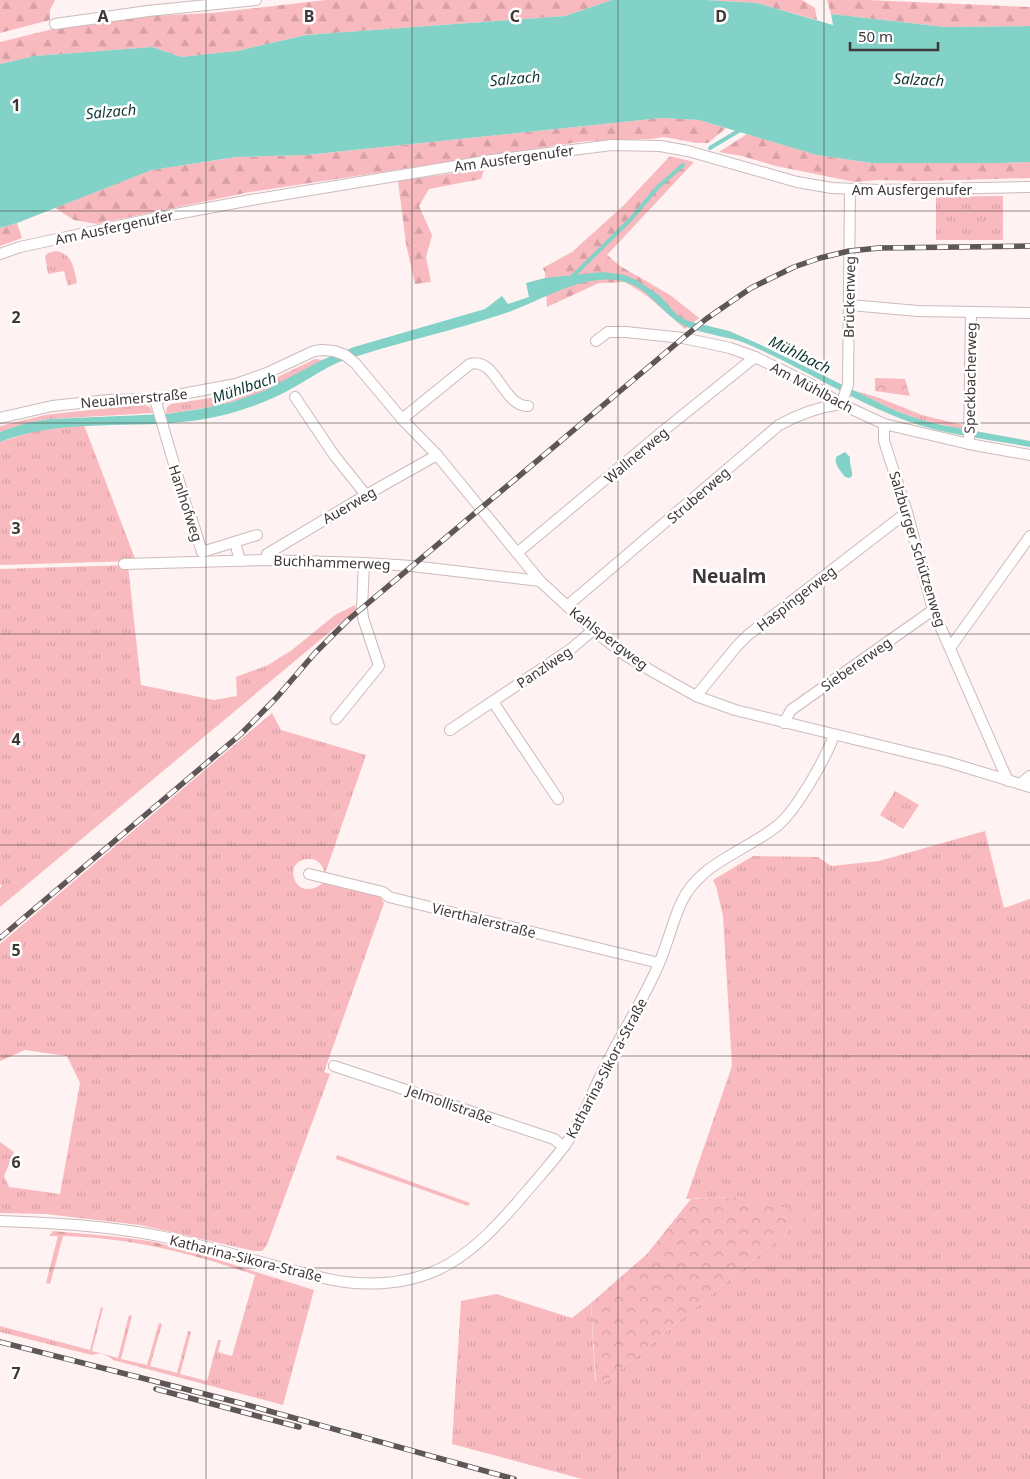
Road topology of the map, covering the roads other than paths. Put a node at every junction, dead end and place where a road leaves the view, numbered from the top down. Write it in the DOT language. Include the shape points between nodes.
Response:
graph roads {
  1 [pos="256,0"];
  2 [pos="55,24"];
  3 [pos="1030,187"];
  4 [pos="850,189"];
  5 [pos="0,254"];
  6 [pos="850,305"];
  7 [pos="972,313"];
  8 [pos="1030,313"];
  9 [pos="596,341"];
  10 [pos="322,350"];
  11 [pos="755,357"];
  12 [pos="294,397"];
  13 [pos="155,399"];
  14 [pos="842,400"];
  15 [pos="528,406"];
  16 [pos="0,418"];
  17 [pos="402,419"];
  18 [pos="884,424"];
  19 [pos="969,436"];
  20 [pos="1030,455"];
  21 [pos="437,456"];
  22 [pos="366,495"];
  23 [pos="907,512"];
  24 [pos="257,535"];
  25 [pos="1030,536"];
  26 [pos="235,542"];
  27 [pos="517,553"];
  28 [pos="266,560"];
  29 [pos="240,561"];
  30 [pos="364,563"];
  31 [pos="124,564"];
  32 [pos="540,581"];
  33 [pos="567,606"];
  34 [pos="933,610"];
  35 [pos="593,630"];
  36 [pos="950,648"];
  37 [pos="696,696"];
  38 [pos="493,702"];
  39 [pos="336,719"];
  40 [pos="784,723"];
  41 [pos="450,730"];
  42 [pos="834,735"];
  43 [pos="1030,776"];
  44 [pos="1008,781"];
  45 [pos="1025,786"];
  46 [pos="558,799"];
  47 [pos="310,874"];
  48 [pos="659,963"];
  49 [pos="334,1066"];
  50 [pos="564,1147"];
  51 [pos="0,1221"];
  1 -- 2 [label="street"];
  3 -- 4 [label="street, Am Ausfergenufer"];
  4 -- 5 [label="street, Am Ausfergenufer" via="797,182 688,151 612,145 492,160 251,200 20,247"];
  4 -- 6 [label="street, Brückenweg"];
  6 -- 7 [label="street, Speckbacherweg"];
  6 -- 14 [label="street, Brückenweg" via="848,385"];
  7 -- 8 [label="street, Speckbacherweg"];
  7 -- 19 [label="street, Speckbacherweg"];
  9 -- 11 [label="street, Am Mühlbach" via="608,332 676,337 699,340"];
  10 -- 13 [label="street, Neualmerstraße" via="236,384"];
  10 -- 17 [label="street, Kahlspergweg" via="345,355 362,370"];
  11 -- 14 [label="street, Am Mühlbach"];
  11 -- 27 [label="street, Wallnerweg"];
  12 -- 22 [label="street"];
  13 -- 16 [label="street, Neualmerstraße" via="83,402"];
  13 -- 26 [label="street, Hanlhofweg" via="202,552"];
  14 -- 18 [label="street, Am Mühlbach"];
  14 -- 33 [label="street, Struberweg" via="779,424"];
  15 -- 17 [label="street" via="515,402 484,365 476,362"];
  17 -- 21 [label="street, Kahlspergweg"];
  18 -- 19 [label="street, Am Mühlbach"];
  18 -- 23 [label="street, Salzburger Schützenweg" via="884,441"];
  19 -- 20 [label="street, Am Mühlbach"];
  21 -- 22 [label="street, Auerweg"];
  21 -- 27 [label="street, Kahlspergweg"];
  22 -- 28 [label="street, Auerweg" via="267,554"];
  23 -- 34 [label="street, Salzburger Schützenweg"];
  23 -- 37 [label="street, Haspingerweg" via="748,635"];
  24 -- 26 [label="street, Hanlhofweg"];
  25 -- 36 [label="street"];
  26 -- 29 [label="street"];
  27 -- 32 [label="street, Kahlspergweg"];
  28 -- 29 [label="street, Buchhammerweg"];
  28 -- 30 [label="street, Buchhammerweg"];
  29 -- 31 [label="street, Buchhammerweg"];
  30 -- 32 [label="street, Buchhammerweg"];
  30 -- 39 [label="street" via="363,618 379,666"];
  32 -- 33 [label="street, Kahlspergweg"];
  33 -- 35 [label="street, Kahlspergweg"];
  34 -- 36 [label="street, Salzburger Schützenweg"];
  34 -- 40 [label="street, Siebererweg" via="791,710"];
  35 -- 37 [label="street, Kahlspergweg" via="626,655"];
  35 -- 38 [label="street, Panzlweg" via="571,649"];
  36 -- 44 [label="street, Salzburger Schützenweg"];
  37 -- 40 [label="street, Kahlspergweg"];
  38 -- 41 [label="street, Panzlweg"];
  38 -- 46 [label="street"];
  40 -- 42 [label="street, Kahlspergweg"];
  42 -- 44 [label="street, Kahlspergweg" via="948,762"];
  42 -- 48 [label="street, Katharina-Sikora-Straße" via="829,750 781,823 704,873 692,885 682,901"];
  43 -- 45 [label="street"];
  44 -- 45 [label="street, Kahlspergweg"];
  47 -- 48 [label="street, Vierthalerstraße"];
  48 -- 50 [label="street, Katharina-Sikora-Straße" via="648,990"];
  49 -- 50 [label="street, Jelmollistraße" via="554,1139"];
  50 -- 51 [label="street, Katharina-Sikora-Straße" via="516,1205 473,1249 437,1272 408,1281 374,1285 342,1282 170,1238 100,1227"];
}
